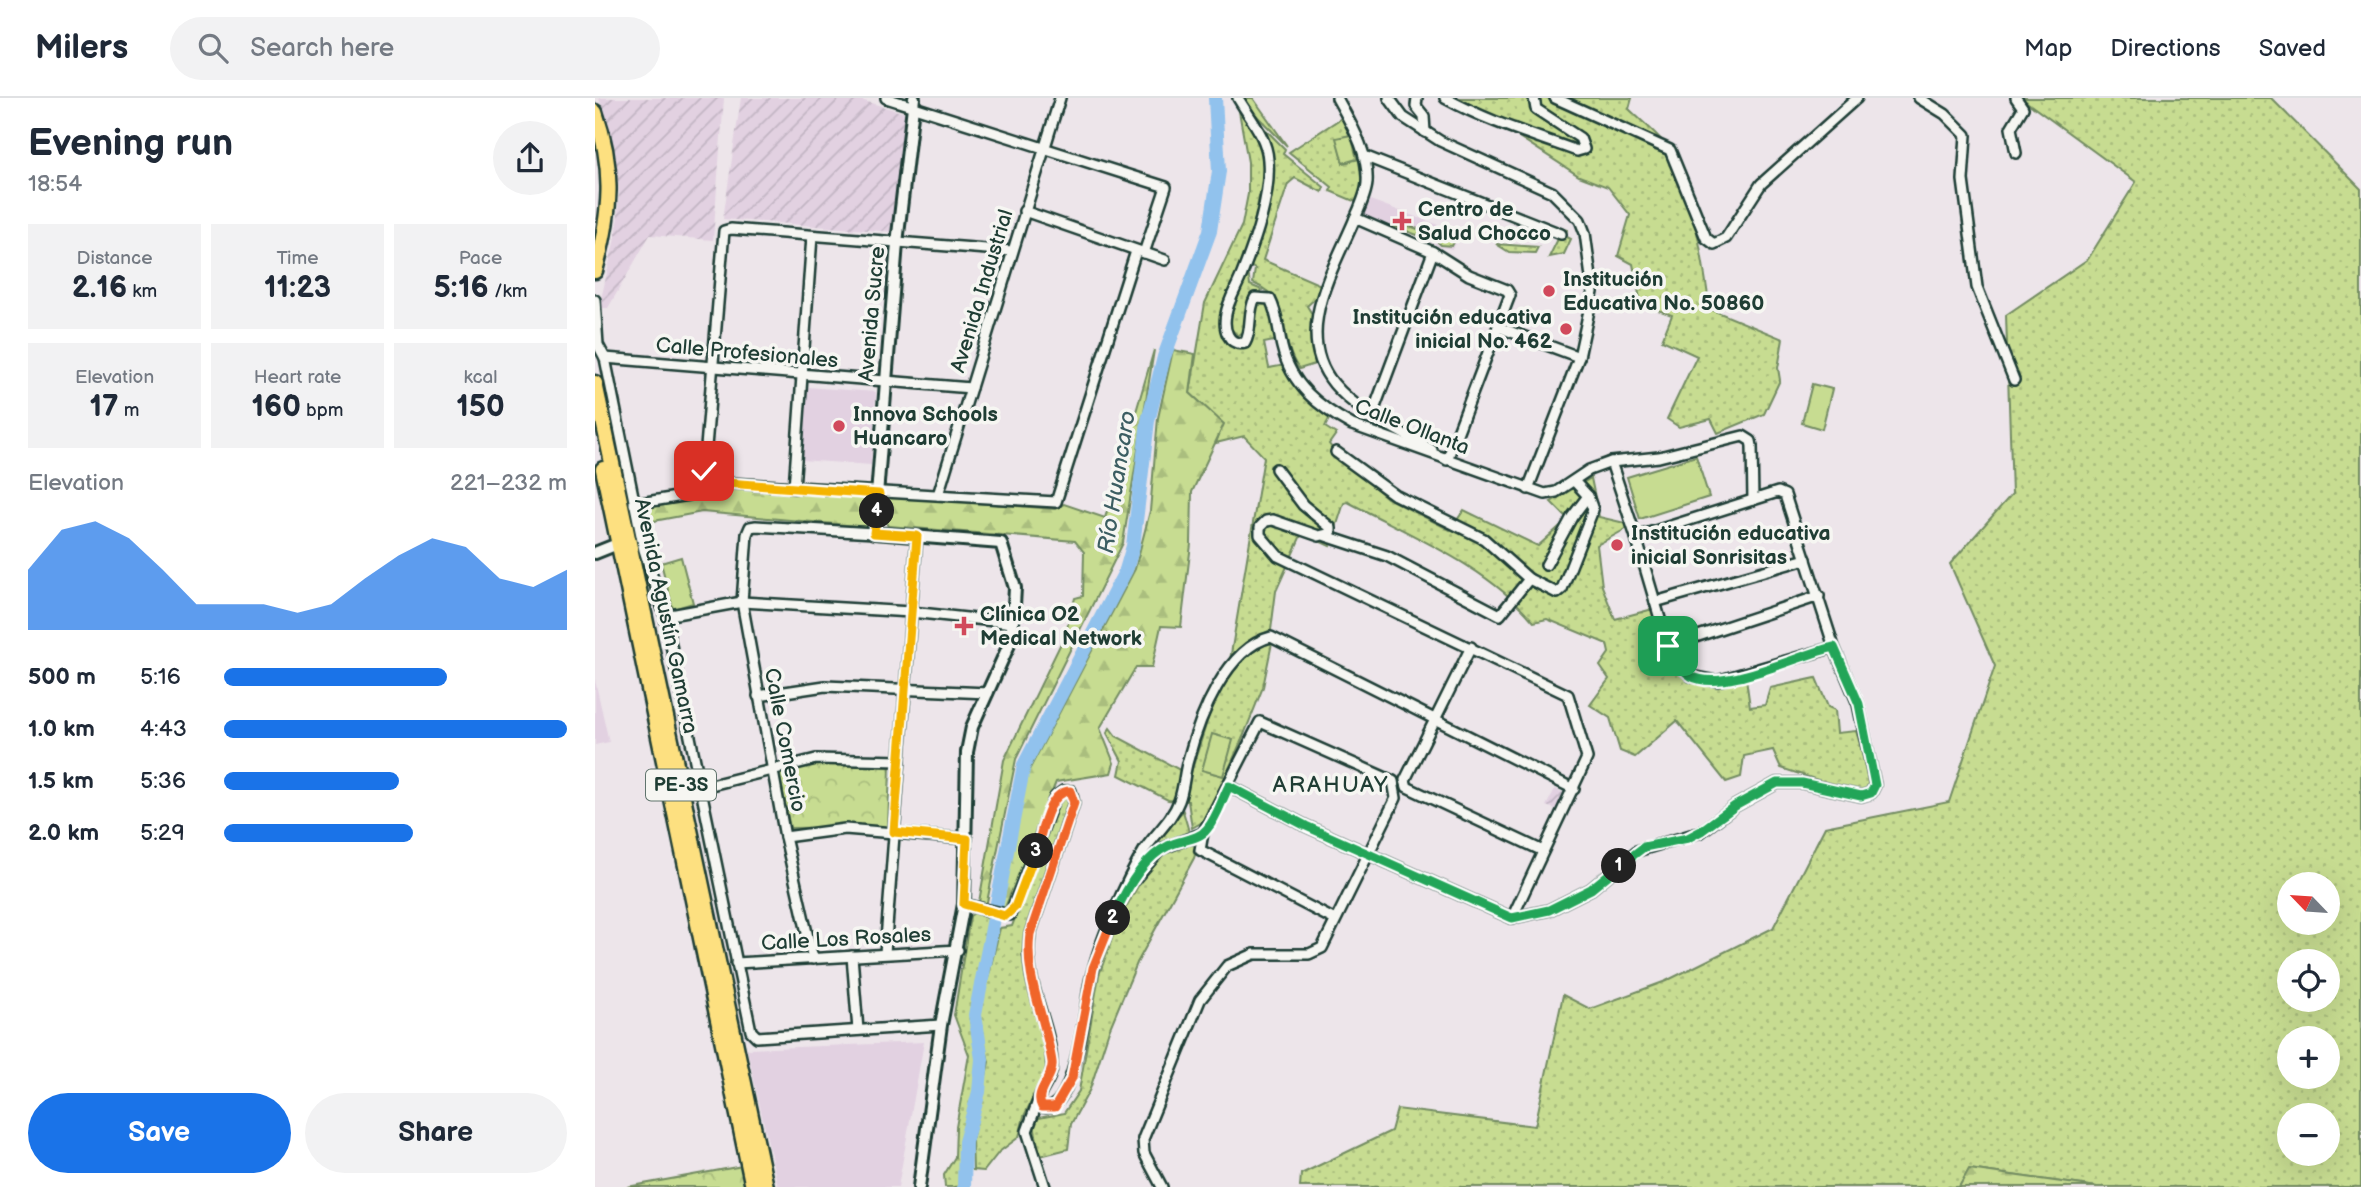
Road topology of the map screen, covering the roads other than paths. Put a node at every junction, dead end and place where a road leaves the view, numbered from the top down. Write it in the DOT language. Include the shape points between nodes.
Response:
graph roads {
  1 [pos="886,98"];
  2 [pos="1060,98"];
  3 [pos="1238,98"];
  4 [pos="1337,98"];
  5 [pos="1389,98"];
  6 [pos="1417,98"];
  7 [pos="1444,98"];
  8 [pos="1534,98"];
  9 [pos="1555,98"];
  10 [pos="1857,98"];
  11 [pos="1919,98"];
  12 [pos="2016,98"];
  13 [pos="913,102"];
  14 [pos="595,112"];
  15 [pos="1425,132"];
  16 [pos="1043,149"];
  17 [pos="2016,153"];
  18 [pos="1364,156"];
  19 [pos="1024,211"];
  20 [pos="1355,218"];
  21 [pos="601,229"];
  22 [pos="1561,234"];
  23 [pos="812,236"];
  24 [pos="897,243"];
  25 [pos="1012,251"];
  26 [pos="1140,252"];
  27 [pos="1433,252"];
  28 [pos="1165,260"];
  29 [pos="595,271"];
  30 [pos="595,300"];
  31 [pos="1498,327"];
  32 [pos="1579,357"];
  33 [pos="605,358"];
  34 [pos="711,368"];
  35 [pos="802,375"];
  36 [pos="2014,380"];
  37 [pos="886,381"];
  38 [pos="595,383"];
  39 [pos="971,388"];
  40 [pos="1372,415"];
  41 [pos="595,427"];
  42 [pos="1336,452"];
  43 [pos="1447,460"];
  44 [pos="1611,462"];
  45 [pos="1276,469"];
  46 [pos="1574,481"];
  47 [pos="712,482"];
  48 [pos="794,488"];
  49 [pos="1528,489"];
  50 [pos="879,494"];
  51 [pos="938,495"];
  52 [pos="1588,496"];
  53 [pos="1753,500"];
  54 [pos="634,504"];
  55 [pos="874,533"];
  56 [pos="917,536"];
  57 [pos="1326,536"];
  58 [pos="1636,537"];
  59 [pos="623,541"];
  60 [pos="595,553"];
  61 [pos="1806,559"];
  62 [pos="1546,565"];
  63 [pos="1529,579"];
  64 [pos="1819,596"];
  65 [pos="742,602"];
  66 [pos="1655,602"];
  67 [pos="911,612"];
  68 [pos="666,616"];
  69 [pos="1013,624"];
  70 [pos="1668,646"];
  71 [pos="1471,647"];
  72 [pos="1834,647"];
  73 [pos="905,687"];
  74 [pos="988,693"];
  75 [pos="758,696"];
  76 [pos="1436,720"];
  77 [pos="900,761"];
  78 [pos="773,769"];
  79 [pos="1229,786"];
  80 [pos="699,788"];
  81 [pos="1574,789"];
  82 [pos="894,832"];
  83 [pos="1203,833"];
  84 [pos="785,837"];
  85 [pos="967,839"];
  86 [pos="1543,851"];
  87 [pos="1369,853"];
  88 [pos="698,898"];
  89 [pos="1121,901"];
  90 [pos="968,905"];
  91 [pos="1512,918"];
  92 [pos="1335,920"];
  93 [pos="958,950"];
  94 [pos="885,953"];
  95 [pos="852,956"];
  96 [pos="813,959"];
  97 [pos="736,963"];
  98 [pos="941,1025"];
  99 [pos="858,1030"];
  100 [pos="1038,1101"];
  101 [pos="753,1187"];
  102 [pos="766,1187"];
  103 [pos="919,1187"];
  104 [pos="1045,1187"];
  105 [pos="1162,1187"];
  1 -- 13 [label="street"];
  2 -- 16 [label="street, Avenida Industrial"];
  3 -- 43 [label="street, Calle Ollanta" via="1262,137 1269,161 1257,230 1225,315 1227,336 1237,344 1245,343 1255,298 1270,299 1291,374 1318,404 1352,425"];
  4 -- 18 [label="street"];
  5 -- 15 [label="street" via="1403,117"];
  6 -- 15 [label="street"];
  7 -- 8 [label="street" via="1486,121 1577,151 1584,149 1580,138 1536,109"];
  9 -- 10 [label="street" via="1670,150 1706,238 1714,244 1726,238 1761,184"];
  11 -- 36 [label="street" via="1945,114 1966,135 1962,180 1977,287"];
  12 -- 17 [label="street" via="2023,108 2011,128"];
  13 -- 16 [label="street"];
  13 -- 24 [label="street, Avenida Sucre"];
  14 -- 21 [label="highway" via="609,174"];
  15 -- 32 [label="street" via="1552,192 1580,220 1593,292"];
  16 -- 19 [label="street, Avenida Industrial"];
  16 -- 26 [label="street" via="1166,187"];
  18 -- 20 [label="street" via="1367,183"];
  18 -- 22 [label="street"];
  19 -- 25 [label="street, Avenida Industrial"];
  19 -- 26 [label="street"];
  20 -- 27 [label="street"];
  20 -- 40 [label="street" via="1320,298 1316,319 1323,368 1335,385"];
  21 -- 29 [label="highway"];
  23 -- 24 [label="street"];
  23 -- 34 [label="street" via="724,231"];
  23 -- 35 [label="street"];
  24 -- 25 [label="street"];
  24 -- 37 [label="street, Avenida Sucre"];
  25 -- 39 [label="street, Avenida Industrial"];
  26 -- 28 [label="street"];
  26 -- 51 [label="street" via="1060,498 1050,503"];
  27 -- 31 [label="street" via="1469,275 1507,290 1510,295"];
  27 -- 40 [label="street"];
  30 -- 33 [label="street" via="598,345"];
  31 -- 32 [label="street"];
  31 -- 43 [label="street"];
  32 -- 49 [label="street"];
  33 -- 34 [label="street, Calle Profesionales"];
  33 -- 54 [label="street"];
  34 -- 35 [label="street, Calle Profesionales"];
  34 -- 47 [label="street" via="704,471"];
  35 -- 37 [label="street, Calle Profesionales"];
  35 -- 48 [label="street"];
  37 -- 39 [label="street, Calle Profesionales"];
  37 -- 50 [label="street, Avenida Sucre"];
  38 -- 59 [label="highway, Avenida Agustín Gamarra / PE-3S"];
  39 -- 51 [label="street, Avenida Industrial"];
  40 -- 43 [label="street"];
  41 -- 59 [label="highway, Avenida Agustín Gamarra / PE-3S"];
  42 -- 63 [label="street" via="1395,495 1484,539"];
  43 -- 49 [label="street, Calle Ollanta"];
  44 -- 46 [label="street, Calle Ollanta"];
  44 -- 53 [label="street, Calle Ollanta" via="1659,457 1743,436 1752,446"];
  44 -- 58 [label="street"];
  45 -- 57 [label="street" via="1303,505 1331,528"];
  46 -- 49 [label="street, Calle Ollanta" via="1545,494"];
  46 -- 52 [label="street"];
  47 -- 48 [label="street"];
  47 -- 54 [label="street" via="689,495"];
  48 -- 50 [label="street"];
  50 -- 51 [label="street"];
  50 -- 55 [label="street, Avenida Sucre"];
  52 -- 62 [label="street"];
  52 -- 63 [label="street" via="1593,510 1562,589 1552,592"];
  53 -- 58 [label="street"];
  53 -- 61 [label="street" via="1778,492 1785,495"];
  54 -- 68 [label="street"];
  55 -- 56 [label="street"];
  55 -- 65 [label="street, Calle Comercio" via="750,527"];
  56 -- 67 [label="street"];
  56 -- 69 [label="street" via="1001,543 1015,588"];
  57 -- 63 [label="street" via="1387,556 1496,614 1503,614"];
  57 -- 71 [label="street" via="1273,520 1260,527 1266,545 1285,560"];
  58 -- 66 [label="street"];
  59 -- 60 [label="street"];
  59 -- 88 [label="highway, Avenida Agustín Gamarra / PE-3S"];
  61 -- 64 [label="street"];
  61 -- 66 [label="street"];
  64 -- 70 [label="street"];
  64 -- 72 [label="street"];
  65 -- 67 [label="street"];
  65 -- 68 [label="street"];
  65 -- 75 [label="street, Calle Comercio"];
  66 -- 70 [label="street"];
  67 -- 69 [label="street"];
  67 -- 73 [label="street"];
  68 -- 80 [label="street"];
  69 -- 74 [label="street"];
  70 -- 72 [label="street" via="1691,676 1717,681"];
  71 -- 76 [label="street"];
  71 -- 81 [label="street" via="1568,695 1587,758"];
  72 -- 91 [label="street" via="1859,704 1875,775 1871,793 1861,796 1802,783 1777,783 1688,838 1637,851 1591,889 1549,910"];
  73 -- 74 [label="street"];
  73 -- 75 [label="street" via="825,686"];
  73 -- 77 [label="street"];
  74 -- 85 [label="street" via="972,727 967,752"];
  75 -- 78 [label="street, Calle Comercio"];
  76 -- 81 [label="street"];
  76 -- 86 [label="street" via="1405,780 1407,787"];
  76 -- 89 [label="street" via="1271,637 1251,644 1233,661 1215,690 1188,758 1178,803 1145,850"];
  77 -- 78 [label="street" via="816,759"];
  77 -- 82 [label="street"];
  78 -- 80 [label="street"];
  78 -- 84 [label="street, Calle Comercio"];
  79 -- 83 [label="street"];
  79 -- 87 [label="street"];
  79 -- 87 [label="street" via="1263,721 1393,781 1396,798"];
  80 -- 97 [label="street"];
  81 -- 86 [label="street"];
  82 -- 84 [label="street" via="845,828"];
  82 -- 85 [label="street"];
  82 -- 94 [label="street"];
  83 -- 89 [label="street" via="1157,852"];
  83 -- 92 [label="street" via="1202,854"];
  84 -- 96 [label="street, Calle Comercio"];
  85 -- 90 [label="street"];
  86 -- 91 [label="street"];
  87 -- 91 [label="street"];
  87 -- 92 [label="street"];
  88 -- 101 [label="highway, Avenida Agustín Gamarra / PE-3S"];
  88 -- 102 [label="highway, Avenida Agustín Gamarra / PE-3S"];
  89 -- 100 [label="street" via="1093,968 1072,1078 1055,1107 1042,1107"];
  90 -- 93 [label="street"];
  90 -- 100 [label="street" via="1005,916 1015,907 1055,797 1070,791 1074,803 1028,950 1052,1065"];
  92 -- 105 [label="street" via="1317,952 1245,957 1227,966 1201,1000 1143,1139 1144,1153"];
  93 -- 94 [label="street, Calle Los Rosales"];
  93 -- 98 [label="street"];
  94 -- 95 [label="street, Calle Los Rosales"];
  95 -- 96 [label="street, Calle Los Rosales"];
  95 -- 99 [label="street"];
  96 -- 97 [label="street, Calle Los Rosales"];
  97 -- 99 [label="street" via="753,1035"];
  98 -- 99 [label="street"];
  98 -- 103 [label="street"];
  100 -- 104 [label="street" via="1027,1131"];
}
